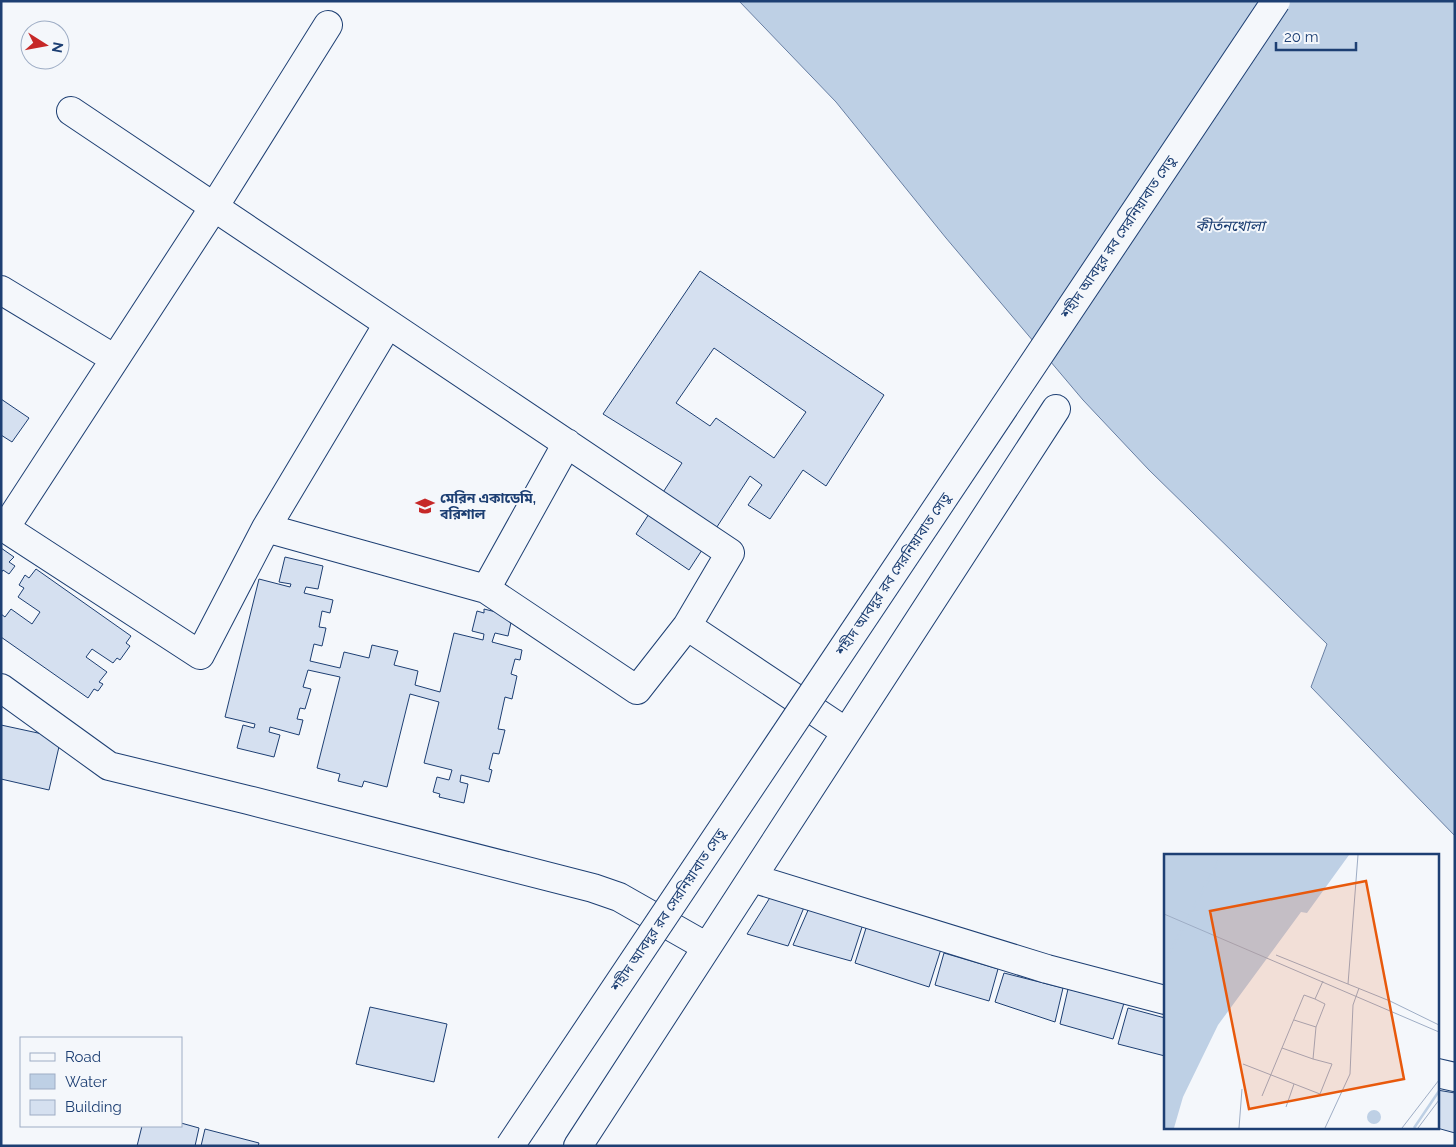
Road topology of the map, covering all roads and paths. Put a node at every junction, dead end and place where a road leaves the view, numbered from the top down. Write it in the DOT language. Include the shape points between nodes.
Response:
graph roads {
  1 [pos="1276,1"];
  2 [pos="328,25"];
  3 [pos="71,111"];
  4 [pos="214,207"];
  5 [pos="1,290"];
  6 [pos="388,324"];
  7 [pos="115,360"];
  8 [pos="1056,409"];
  9 [pos="567,444"];
  10 [pos="266,528"];
  11 [pos="486,589"];
  12 [pos="687,626"];
  13 [pos="1,688"];
  14 [pos="846,732"];
  15 [pos="752,878"];
  16 [pos="707,947"];
  17 [pos="1164,1000"];
  18 [pos="1438,1073"];
  19 [pos="1455,1077"];
  20 [pos="510,1146"];
  21 [pos="578,1146"];
  1 -- 20 [label="main road, শহীদ আবদুর রব সেরনিয়াবাত সেতু, bridge"];
  2 -- 4 [label="main road"];
  3 -- 4 [label="main road"];
  4 -- 6 [label="main road"];
  4 -- 7 [label="main road"];
  5 -- 7 [label="main road"];
  6 -- 9 [label="main road"];
  6 -- 10 [label="main road"];
  7 -- 10 [label="main road" via="5,528 200,655"];
  8 -- 14 [label="main road"];
  9 -- 11 [label="main road"];
  9 -- 12 [label="main road" via="730,553"];
  10 -- 11 [label="main road"];
  11 -- 12 [label="main road" via="637,690"];
  12 -- 14 [label="main road"];
  13 -- 16 [label="main road" via="109,766 593,888 619,897"];
  14 -- 15 [label="main road"];
  15 -- 16 [label="main road"];
  15 -- 17 [label="main road" via="1047,969"];
  16 -- 21 [label="main road"];
  18 -- 19 [label="main road"];
}
